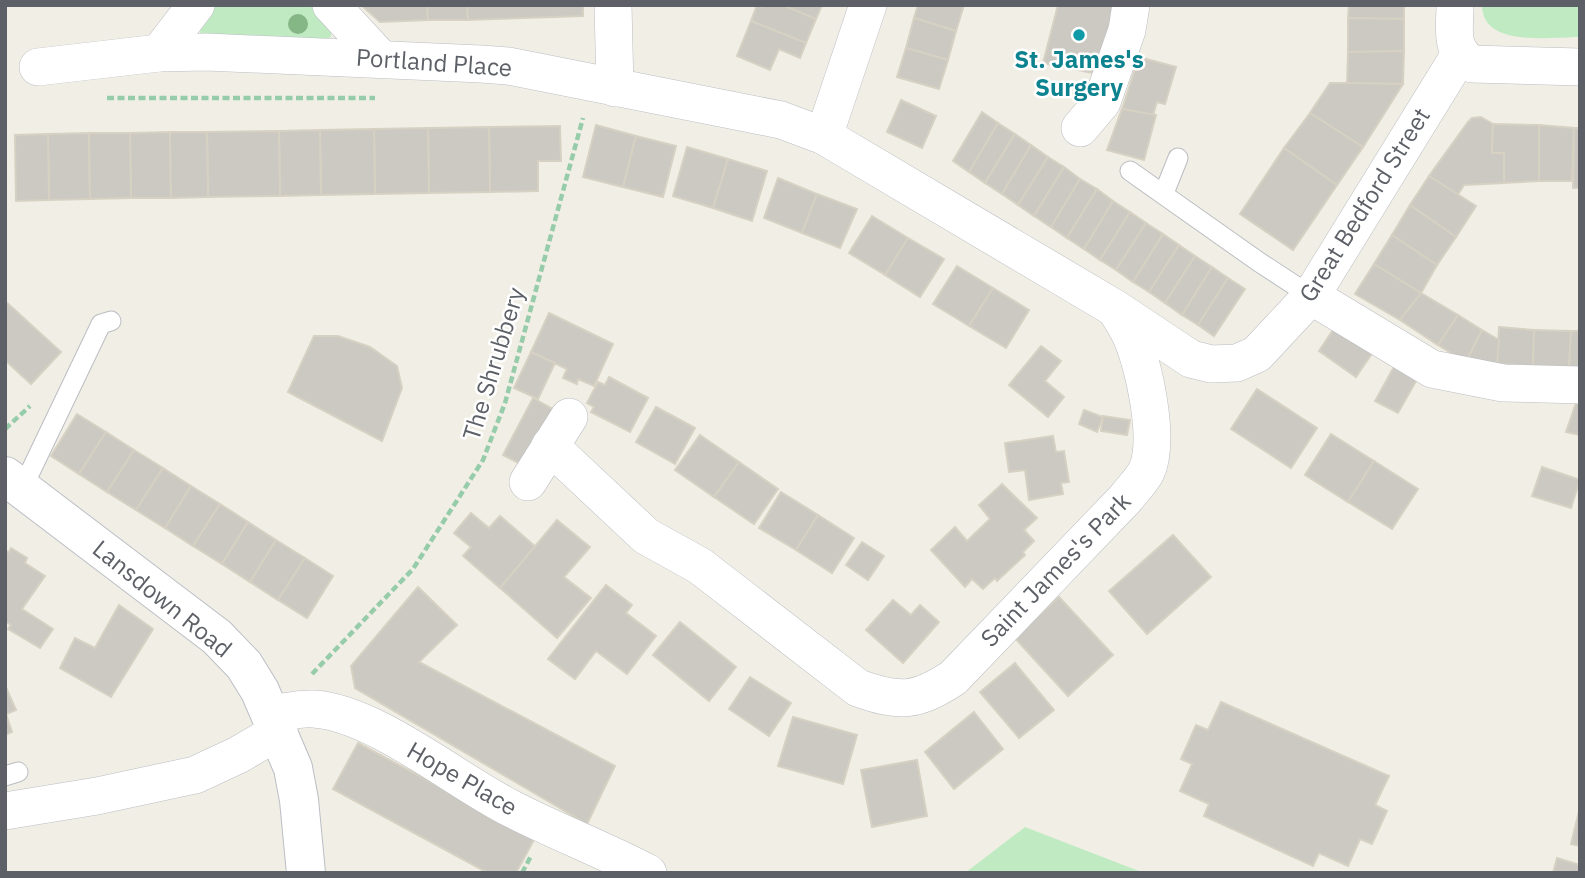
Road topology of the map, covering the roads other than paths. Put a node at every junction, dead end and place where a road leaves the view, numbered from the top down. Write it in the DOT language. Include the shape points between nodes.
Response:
graph roads {
  1 [pos="196,5"];
  2 [pos="331,5"];
  3 [pos="612,5"];
  4 [pos="868,5"];
  5 [pos="1131,5"];
  6 [pos="1455,5"];
  7 [pos="159,53"];
  8 [pos="1459,56"];
  9 [pos="381,59"];
  10 [pos="38,67"];
  11 [pos="1580,67"];
  12 [pos="615,88"];
  13 [pos="1080,128"];
  14 [pos="824,136"];
  15 [pos="1178,158"];
  16 [pos="1130,171"];
  17 [pos="1164,194"];
  18 [pos="1311,296"];
  19 [pos="1116,309"];
  20 [pos="111,321"];
  21 [pos="1580,385"];
  22 [pos="528,482"];
  23 [pos="13,483"];
  24 [pos="275,723"];
  25 [pos="5,811"];
  26 [pos="306,873"];
  27 [pos="648,873"];
  1 -- 7 [label="street"];
  2 -- 9 [label="street"];
  3 -- 12 [label="street"];
  4 -- 14 [label="street"];
  5 -- 13 [label="street" via="1102,102"];
  6 -- 8 [label="street"];
  7 -- 9 [label="street, Portland Place"];
  7 -- 10 [label="street, Portland Place"];
  8 -- 11 [label="street" via="1472,64"];
  8 -- 18 [label="street, Great Bedford Street"];
  9 -- 12 [label="street, Portland Place" via="508,66"];
  12 -- 14 [label="street, Portland Place" via="780,120"];
  14 -- 19 [label="street"];
  15 -- 17 [label="lane"];
  16 -- 17 [label="lane"];
  17 -- 18 [label="lane"];
  18 -- 19 [label="street, Great Bedford Street" via="1257,354 1237,363 1191,359"];
  18 -- 21 [label="street" via="1432,369 1503,383"];
  19 -- 22 [label="street, Saint James's Park" via="1138,357 1152,419 1146,471 1126,498 953,678 914,698 886,698 858,688 700,566 646,536 559,431"];
  20 -- 23 [label="lane" via="102,324"];
  23 -- 24 [label="street, Lansdown Road" via="217,637 244,665"];
  24 -- 25 [label="street" via="238,755 195,775"];
  24 -- 26 [label="street, Lansdown Road" via="293,768"];
  24 -- 27 [label="street, Hope Place" via="313,709 346,715 512,809"];
}
